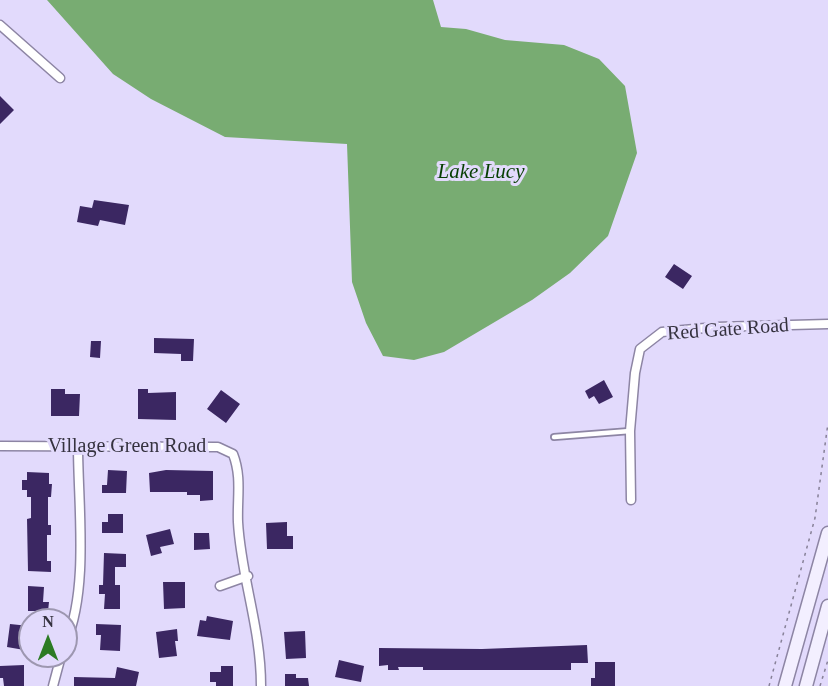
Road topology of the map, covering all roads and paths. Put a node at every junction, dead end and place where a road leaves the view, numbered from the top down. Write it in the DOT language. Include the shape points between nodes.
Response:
graph roads {
  1 [pos="0,26"];
  2 [pos="60,78"];
  3 [pos="828,324"];
  4 [pos="828,423"];
  5 [pos="630,431"];
  6 [pos="554,437"];
  7 [pos="0,446"];
  8 [pos="78,446"];
  9 [pos="631,500"];
  10 [pos="828,533"];
  11 [pos="248,576"];
  12 [pos="220,586"];
  13 [pos="828,606"];
  14 [pos="76,608"];
  15 [pos="828,660"];
  16 [pos="58,668"];
  17 [pos="54,686"];
  18 [pos="261,686"];
  19 [pos="769,686"];
  20 [pos="785,686"];
  21 [pos="806,686"];
  22 [pos="820,686"];
  1 -- 2 [label="street"];
  3 -- 5 [label="street, Red Gate Road" via="662,332 640,350"];
  4 -- 19 [label="path" via="815,518"];
  5 -- 6 [label="lane"];
  5 -- 9 [label="street, Red Gate Road"];
  7 -- 8 [label="street, Village Green Road"];
  8 -- 11 [label="street, Village Green Road" via="218,447 233,454 238,466 238,522"];
  8 -- 14 [label="street"];
  10 -- 20 [label="street"];
  11 -- 12 [label="street"];
  11 -- 18 [label="street, Village Green Road"];
  13 -- 21 [label="street"];
  15 -- 22 [label="path"];
  16 -- 17 [label="street"];
}
